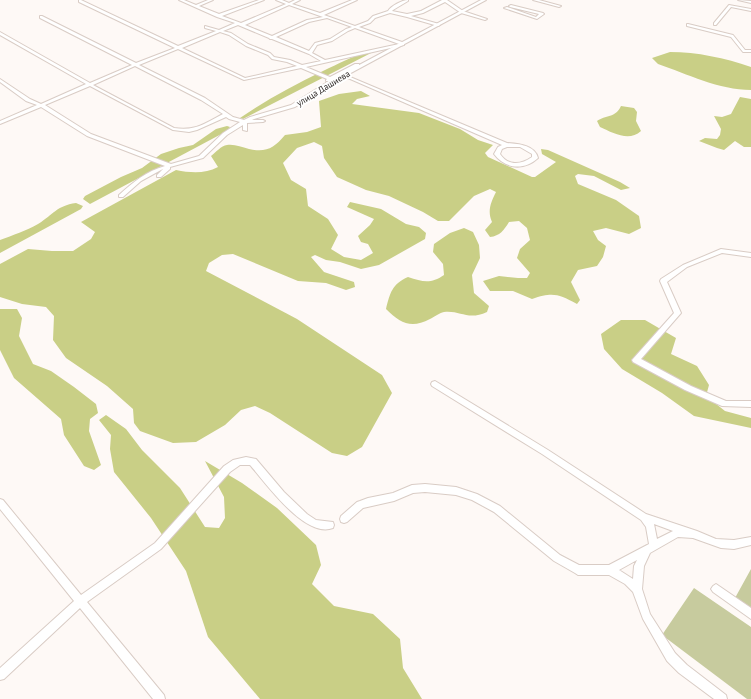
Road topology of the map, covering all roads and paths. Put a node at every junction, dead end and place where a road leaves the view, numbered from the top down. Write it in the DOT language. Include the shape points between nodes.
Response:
graph roads {
  1 [pos="181,0"];
  2 [pos="211,0"];
  3 [pos="262,0"];
  4 [pos="278,0"];
  5 [pos="297,0"];
  6 [pos="354,0"];
  7 [pos="406,0"];
  8 [pos="445,0"];
  9 [pos="484,0"];
  10 [pos="535,0"];
  11 [pos="740,0"];
  12 [pos="80,1"];
  13 [pos="751,2"];
  14 [pos="291,4"];
  15 [pos="196,6"];
  16 [pos="511,6"];
  17 [pos="559,6"];
  18 [pos="506,8"];
  19 [pos="751,10"];
  20 [pos="390,12"];
  21 [pos="462,12"];
  22 [pos="320,15"];
  23 [pos="409,15"];
  24 [pos="218,16"];
  25 [pos="41,17"];
  26 [pos="329,18"];
  27 [pos="486,19"];
  28 [pos="239,24"];
  29 [pos="715,24"];
  30 [pos="438,25"];
  31 [pos="688,25"];
  32 [pos="206,27"];
  33 [pos="355,28"];
  34 [pos="219,31"];
  35 [pos="0,33"];
  36 [pos="271,38"];
  37 [pos="403,44"];
  38 [pos="177,47"];
  39 [pos="751,51"];
  40 [pos="310,53"];
  41 [pos="324,61"];
  42 [pos="135,65"];
  43 [pos="357,65"];
  44 [pos="299,67"];
  45 [pos="343,75"];
  46 [pos="0,80"];
  47 [pos="332,80"];
  48 [pos="89,84"];
  49 [pos="42,105"];
  50 [pos="225,115"];
  51 [pos="263,121"];
  52 [pos="245,122"];
  53 [pos="0,123"];
  54 [pos="245,130"];
  55 [pos="506,145"];
  56 [pos="171,166"];
  57 [pos="159,176"];
  58 [pos="121,196"];
  59 [pos="751,254"];
  60 [pos="435,384"];
  61 [pos="751,404"];
  62 [pos="0,503"];
  63 [pos="644,517"];
  64 [pos="344,519"];
  65 [pos="330,525"];
  66 [pos="684,532"];
  67 [pos="751,541"];
  68 [pos="650,548"];
  69 [pos="610,570"];
  70 [pos="637,589"];
  71 [pos="716,589"];
  72 [pos="81,601"];
  73 [pos="751,614"];
  74 [pos="0,675"];
  75 [pos="160,699"];
  76 [pos="722,699"];
  1 -- 15 [label="street"];
  2 -- 15 [label="street"];
  3 -- 24 [label="street"];
  4 -- 14 [label="street"];
  5 -- 14 [label="street"];
  6 -- 22 [label="street"];
  7 -- 20 [label="street"];
  8 -- 21 [label="street"];
  8 -- 23 [label="street" via="422,12"];
  9 -- 21 [label="street, улица Дашиева"];
  10 -- 17 [label="street"];
  11 -- 13 [label="street"];
  12 -- 38 [label="street"];
  14 -- 22 [label="street"];
  14 -- 28 [label="street"];
  15 -- 24 [label="street"];
  16 -- 18 [label="street" via="542,14 538,18"];
  19 -- 29 [label="street" via="730,6"];
  20 -- 23 [label="street"];
  20 -- 33 [label="street" via="374,17"];
  21 -- 27 [label="street"];
  21 -- 30 [label="street, улица Дашиева"];
  22 -- 26 [label="street"];
  23 -- 30 [label="street"];
  24 -- 28 [label="street"];
  25 -- 42 [label="street"];
  26 -- 33 [label="street"];
  26 -- 36 [label="street" via="308,21"];
  28 -- 34 [label="street"];
  28 -- 36 [label="street"];
  30 -- 37 [label="street, улица Дашиева"];
  31 -- 39 [label="street" via="732,36 744,51"];
  32 -- 34 [label="street"];
  33 -- 37 [label="street"];
  33 -- 40 [label="street" via="316,44"];
  34 -- 38 [label="street"];
  34 -- 44 [label="street" via="230,34 273,58 288,61"];
  35 -- 48 [label="street"];
  36 -- 40 [label="street"];
  37 -- 41 [label="street"];
  37 -- 45 [label="street, улица Дашиева"];
  38 -- 42 [label="street"];
  38 -- 44 [label="street" via="244,79"];
  40 -- 41 [label="street"];
  41 -- 44 [label="street"];
  42 -- 48 [label="street"];
  42 -- 50 [label="street" via="203,99"];
  43 -- 47 [label="street"];
  44 -- 47 [label="street"];
  45 -- 47 [label="street, улица Дашиева"];
  45 -- 55 [label="street"];
  46 -- 49 [label="street" via="28,100"];
  47 -- 52 [label="street, улица Дашиева" via="316,86 293,106"];
  48 -- 49 [label="street"];
  48 -- 50 [label="street" via="173,129 193,131"];
  49 -- 53 [label="street"];
  49 -- 56 [label="street" via="89,135"];
  50 -- 52 [label="street"];
  51 -- 52 [label="street"];
  52 -- 54 [label="street"];
  52 -- 56 [label="street, улица Дашиева" via="225,134 201,157"];
  55 -- 55 [label="street" via="500,148 497,154 501,160 509,164 529,163 535,158 534,153 527,147"];
  56 -- 57 [label="street"];
  56 -- 58 [label="street, улица Дашиева" via="159,169 139,180"];
  59 -- 61 [label="street" via="721,251 685,266 663,281 678,313 636,360 688,388 725,404"];
  60 -- 63 [label="street"];
  62 -- 72 [label="street"];
  63 -- 66 [label="street"];
  63 -- 68 [label="street" via="650,526"];
  64 -- 69 [label="street" via="360,505 394,497 412,489 456,491 474,496 497,509 557,558 578,570"];
  65 -- 72 [label="street" via="312,523 295,509 253,462 242,460 227,469 158,546"];
  66 -- 67 [label="street" via="730,545"];
  66 -- 68 [label="street" via="677,533"];
  68 -- 69 [label="street"];
  68 -- 70 [label="street" via="639,566"];
  69 -- 70 [label="street"];
  70 -- 76 [label="street" via="646,616 671,657"];
  71 -- 73 [label="street"];
  72 -- 74 [label="street"];
  72 -- 75 [label="street"];
}
